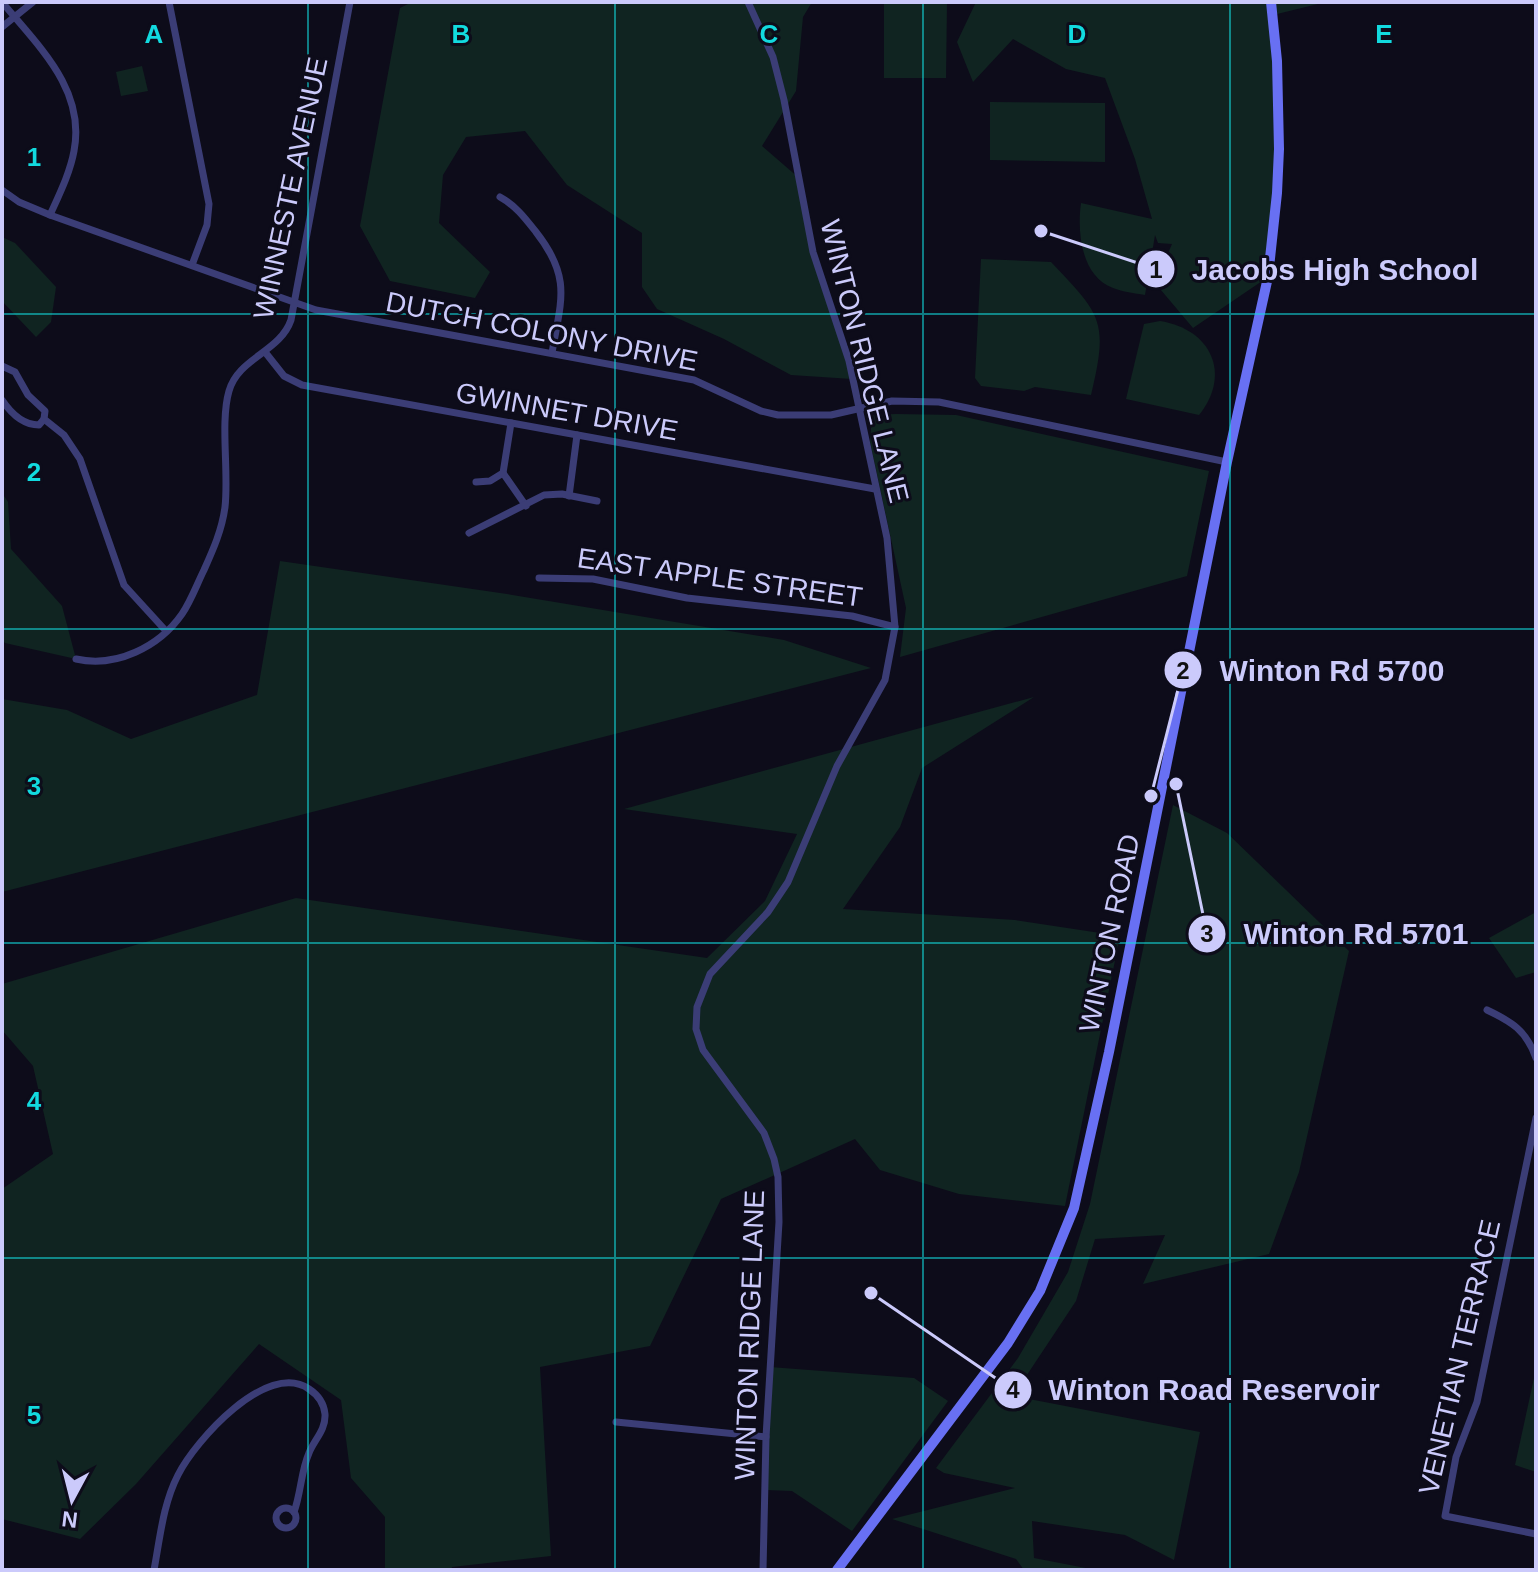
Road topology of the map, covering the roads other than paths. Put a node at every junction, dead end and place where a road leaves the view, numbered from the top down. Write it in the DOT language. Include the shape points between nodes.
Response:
graph roads {
  1 [pos="2,2"];
  2 [pos="33,2"];
  3 [pos="169,2"];
  4 [pos="350,2"];
  5 [pos="748,2"];
  6 [pos="1271,2"];
  7 [pos="14,17"];
  8 [pos="2,27"];
  9 [pos="2,190"];
  10 [pos="500,197"];
  11 [pos="50,215"];
  12 [pos="192,265"];
  13 [pos="295,302"];
  14 [pos="265,352"];
  15 [pos="552,353"];
  16 [pos="2,366"];
  17 [pos="2,400"];
  18 [pos="858,408"];
  19 [pos="44,419"];
  20 [pos="511,423"];
  21 [pos="577,435"];
  22 [pos="1227,462"];
  23 [pos="503,473"];
  24 [pos="476,482"];
  25 [pos="875,489"];
  26 [pos="569,496"];
  27 [pos="597,501"];
  28 [pos="526,506"];
  29 [pos="469,533"];
  30 [pos="539,578"];
  31 [pos="895,627"];
  32 [pos="166,631"];
  33 [pos="76,659"];
  34 [pos="1487,1010"];
  35 [pos="1536,1058"];
  36 [pos="1536,1118"];
  37 [pos="616,1422"];
  38 [pos="766,1437"];
  39 [pos="294,1512"];
  40 [pos="1536,1534"];
  41 [pos="154,1570"];
  42 [pos="763,1570"];
  43 [pos="837,1570"];
  1 -- 7 [label="street"];
  2 -- 7 [label="street"];
  3 -- 12 [label="street" via="209,204"];
  4 -- 13 [label="street, WINNESTE AVENUE"];
  5 -- 18 [label="street, WINTON RIDGE LANE" via="773,57 813,252 849,361"];
  6 -- 22 [label="main road, WINTON ROAD" via="1279,118 1274,233"];
  7 -- 8 [label="street"];
  7 -- 11 [label="street" via="59,72 75,111 72,160"];
  9 -- 11 [label="street, DUTCH COLONY DRIVE"];
  10 -- 15 [label="street" via="514,205 558,267 561,298"];
  11 -- 12 [label="street, DUTCH COLONY DRIVE"];
  12 -- 13 [label="street, DUTCH COLONY DRIVE"];
  13 -- 14 [label="street, WINNESTE AVENUE" via="285,333"];
  13 -- 15 [label="street, DUTCH COLONY DRIVE"];
  14 -- 20 [label="street, GWINNET DRIVE" via="295,383"];
  14 -- 32 [label="street, WINNESTE AVENUE" via="239,371 230,386 221,530 186,607"];
  15 -- 18 [label="street, DUTCH COLONY DRIVE" via="694,380 778,415 813,416"];
  16 -- 19 [label="street" via="15,372 45,411"];
  17 -- 19 [label="street" via="24,422 39,425"];
  18 -- 22 [label="street, DUTCH COLONY DRIVE" via="892,401 939,402"];
  18 -- 25 [label="street, WINTON RIDGE LANE"];
  19 -- 32 [label="street" via="77,453 124,585"];
  20 -- 21 [label="street, GWINNET DRIVE"];
  20 -- 23 [label="street"];
  21 -- 25 [label="street, GWINNET DRIVE"];
  21 -- 26 [label="street"];
  22 -- 43 [label="main road, WINTON ROAD" via="1162,799 1070,1218 1040,1291 1008,1343"];
  23 -- 24 [label="street"];
  23 -- 28 [label="street"];
  25 -- 31 [label="street, WINTON RIDGE LANE" via="887,538"];
  26 -- 27 [label="street"];
  26 -- 28 [label="street" via="544,495"];
  28 -- 29 [label="street"];
  30 -- 31 [label="street, EAST APPLE STREET" via="593,579 687,598 852,616"];
  31 -- 38 [label="street, WINTON RIDGE LANE" via="885,680 827,786 788,882 768,912 710,974 697,1007 696,1029 703,1050 764,1133 778,1177"];
  32 -- 33 [label="street, WINNESTE AVENUE" via="117,658"];
  34 -- 35 [label="street" via="1516,1024"];
  36 -- 40 [label="street, VENETIAN TERRACE" via="1477,1402 1456,1457 1445,1516"];
  37 -- 38 [label="street"];
  38 -- 42 [label="street, WINTON RIDGE LANE"];
  39 -- 41 [label="street" via="306,1458 325,1416 318,1395 282,1383 231,1412 188,1457 170,1493"];
}
